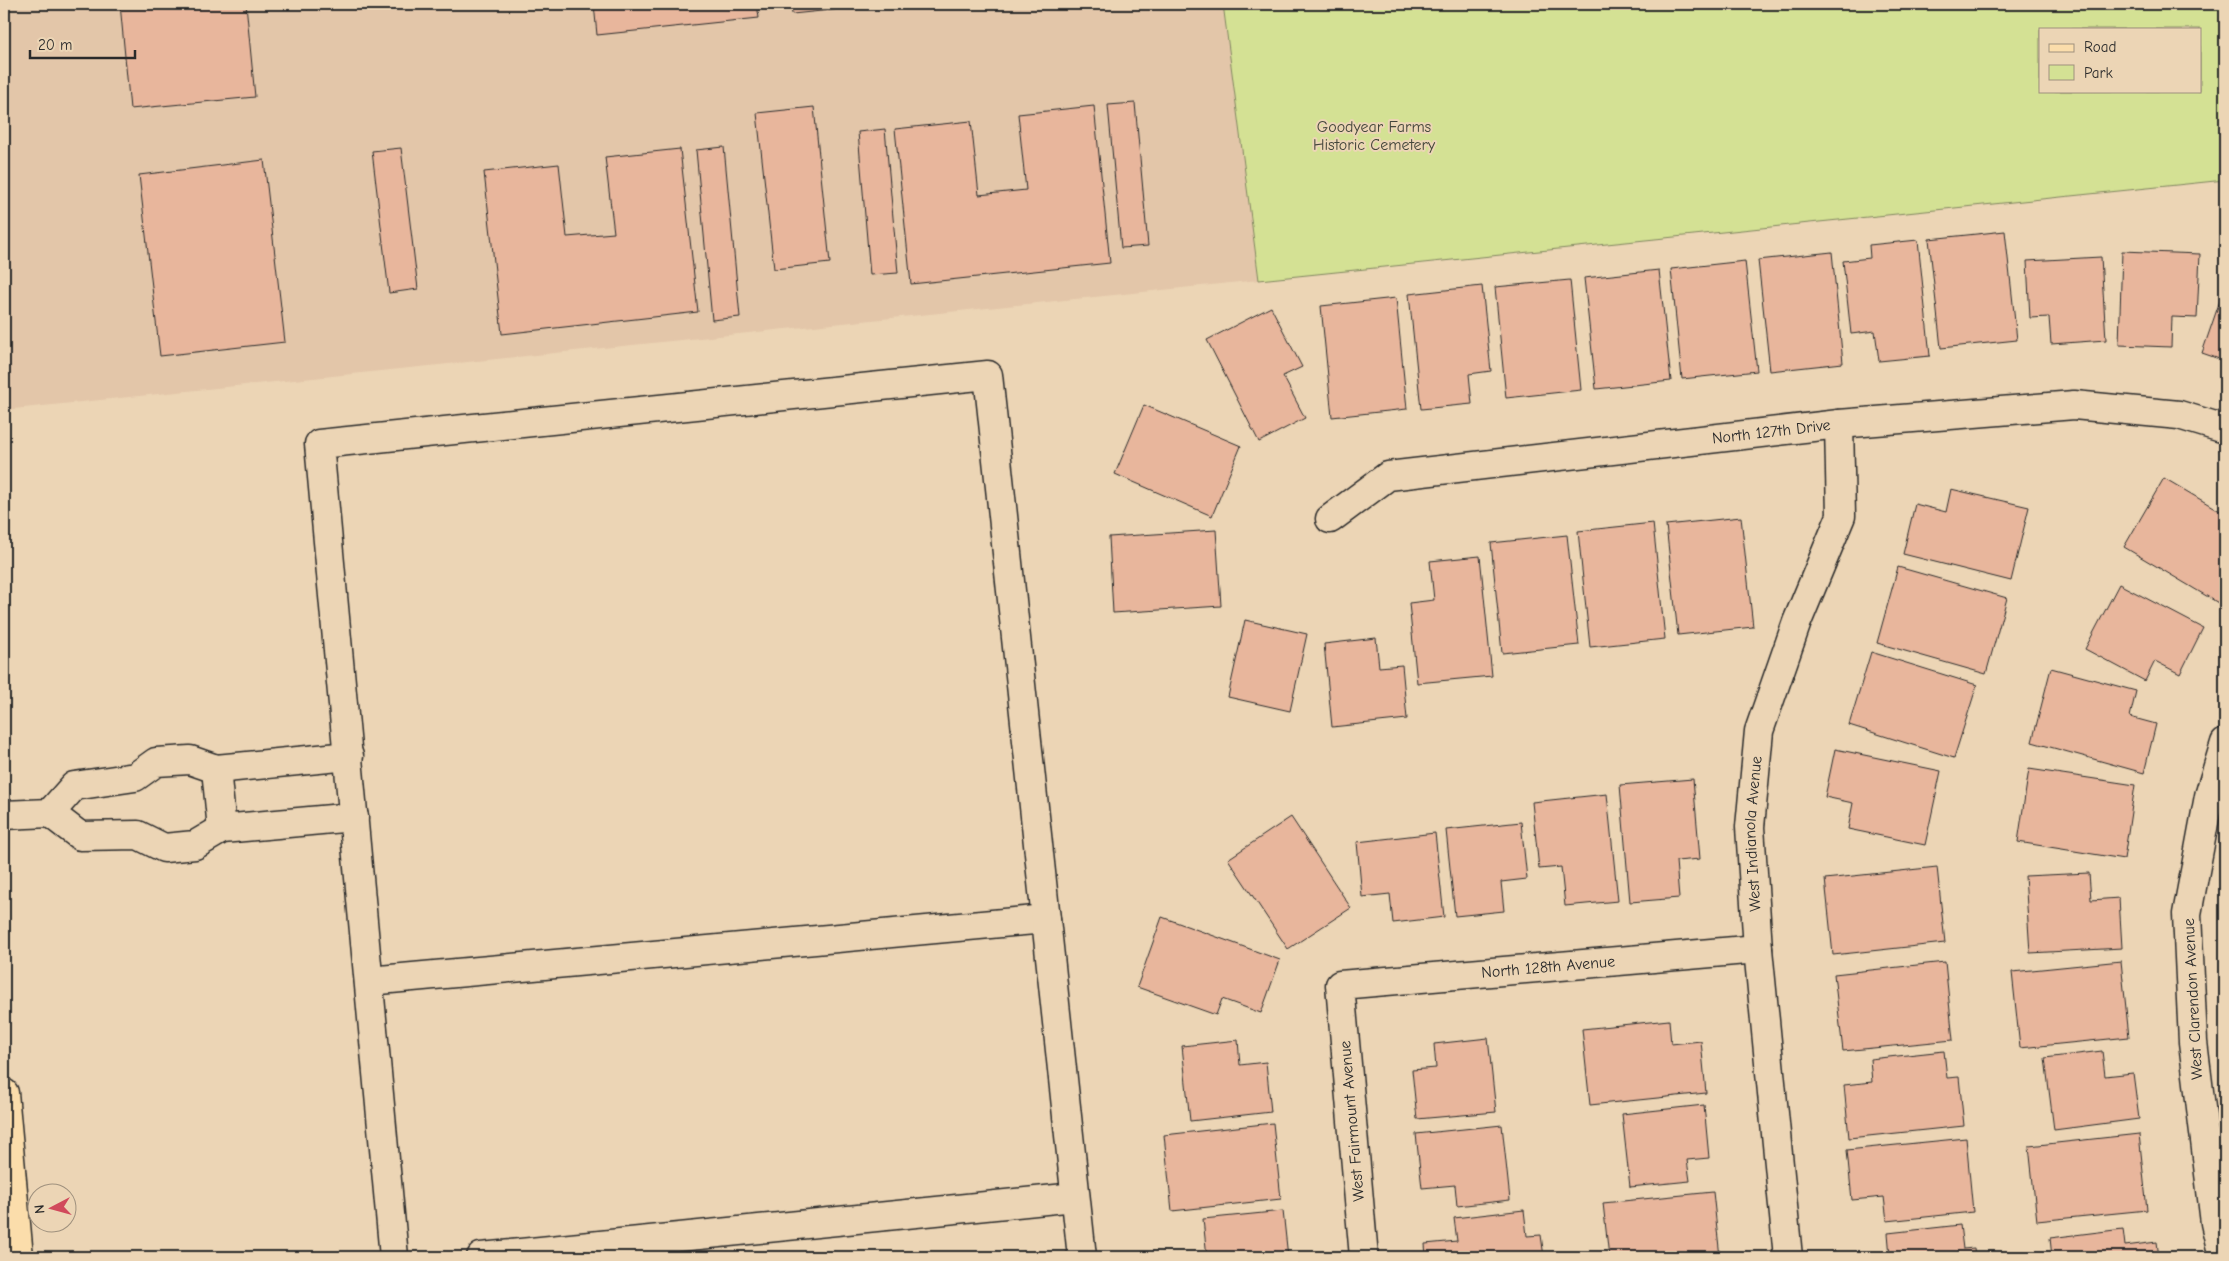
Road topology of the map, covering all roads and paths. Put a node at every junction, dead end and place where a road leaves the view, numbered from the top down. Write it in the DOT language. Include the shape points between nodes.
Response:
graph roads {
  1 [pos="1838,424"];
  2 [pos="2225,428"];
  3 [pos="1330,519"];
  4 [pos="2225,742"];
  5 [pos="349,756"];
  6 [pos="216,769"];
  7 [pos="50,813"];
  8 [pos="4,815"];
  9 [pos="354,817"];
  10 [pos="222,829"];
  11 [pos="1046,919"];
  12 [pos="1758,949"];
  13 [pos="369,981"];
  14 [pos="1340,985"];
  15 [pos="4,1093"];
  16 [pos="1075,1197"];
  17 [pos="19,1257"];
  18 [pos="394,1257"];
  19 [pos="481,1257"];
  20 [pos="1082,1257"];
  21 [pos="1364,1257"];
  22 [pos="1788,1257"];
  23 [pos="2223,1257"];
  1 -- 2 [label="street, North 127th Drive" via="2074,405 2179,415"];
  1 -- 3 [label="street, North 127th Drive" via="1388,476"];
  1 -- 12 [label="street, West Indianola Avenue" via="1841,516 1797,622 1759,732 1750,827"];
  4 -- 23 [label="street, West Clarendon Avenue" via="2209,796 2187,914 2193,1042 2214,1223"];
  5 -- 6 [label="street"];
  5 -- 9 [label="street"];
  5 -- 11 [label="street" via="319,444 988,375"];
  6 -- 7 [label="street" via="190,760 156,762 135,777 74,786"];
  6 -- 10 [label="street"];
  7 -- 8 [label="street"];
  7 -- 10 [label="street" via="80,836 138,835 164,848 195,844"];
  9 -- 10 [label="street"];
  9 -- 13 [label="street"];
  11 -- 13 [label="street"];
  11 -- 16 [label="street"];
  12 -- 14 [label="street, North 128th Avenue"];
  12 -- 22 [label="street, West Indianola Avenue"];
  13 -- 18 [label="street"];
  14 -- 21 [label="street, West Fairmount Avenue"];
  15 -- 17 [label="main road"];
  16 -- 19 [label="street"];
  16 -- 20 [label="street"];
}
